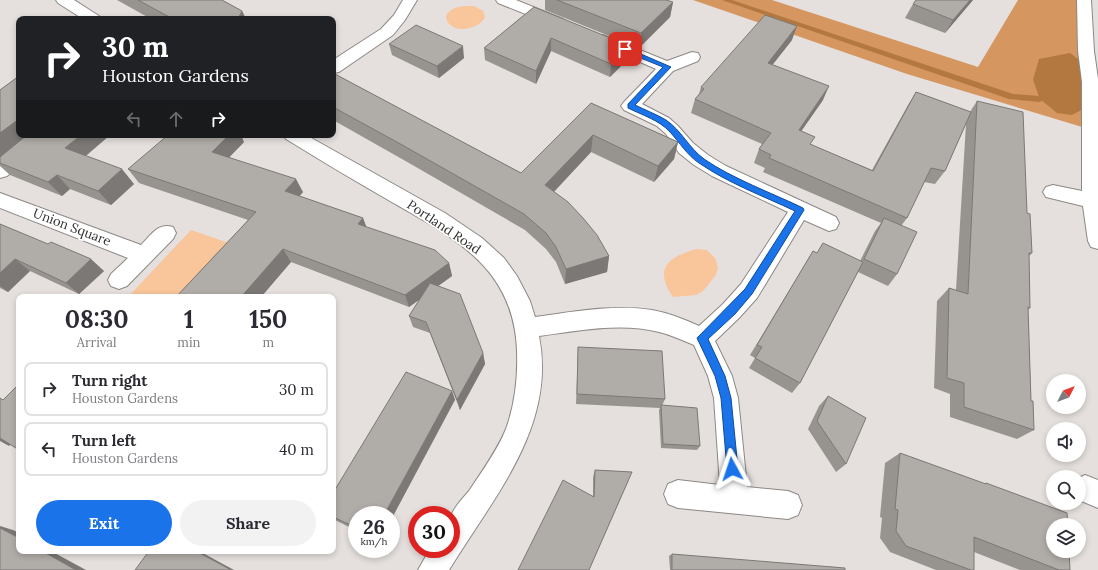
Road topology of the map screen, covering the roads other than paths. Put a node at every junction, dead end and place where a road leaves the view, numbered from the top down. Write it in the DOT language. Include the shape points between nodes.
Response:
graph roads {
  1 [pos="63,0"];
  2 [pos="410,0"];
  3 [pos="503,0"];
  4 [pos="1084,0"];
  5 [pos="89,16"];
  6 [pos="692,57"];
  7 [pos="336,66"];
  8 [pos="667,67"];
  9 [pos="1094,83"];
  10 [pos="41,138"];
  11 [pos="297,138"];
  12 [pos="0,171"];
  13 [pos="1053,192"];
  14 [pos="0,200"];
  15 [pos="1092,201"];
  16 [pos="800,210"];
  17 [pos="829,223"];
  18 [pos="166,233"];
  19 [pos="1098,241"];
  20 [pos="144,255"];
  21 [pos="119,280"];
  22 [pos="527,328"];
  23 [pos="702,338"];
  24 [pos="678,494"];
  25 [pos="735,500"];
  26 [pos="788,505"];
  27 [pos="460,528"];
  28 [pos="440,558"];
  29 [pos="433,570"];
  1 -- 5 [label="street"];
  2 -- 7 [label="street" via="387,32"];
  3 -- 8 [label="street"];
  4 -- 9 [label="street" via="1086,51"];
  6 -- 8 [label="street"];
  8 -- 16 [label="street" via="630,106 663,122 686,148 718,171"];
  9 -- 15 [label="street"];
  10 -- 12 [label="street"];
  11 -- 22 [label="street, Portland Road" via="441,222 481,250 508,280"];
  13 -- 15 [label="street"];
  14 -- 20 [label="street, Union Square"];
  15 -- 19 [label="street"];
  16 -- 17 [label="street"];
  16 -- 23 [label="street" via="749,291"];
  18 -- 20 [label="street"];
  20 -- 21 [label="street"];
  22 -- 23 [label="street" via="609,318 645,318 676,326"];
  22 -- 27 [label="street, Portland Road" via="531,365 519,428 500,468"];
  23 -- 25 [label="street" via="720,376 726,398"];
  24 -- 25 [label="street"];
  25 -- 26 [label="street"];
  28 -- 29 [label="street"];
}
